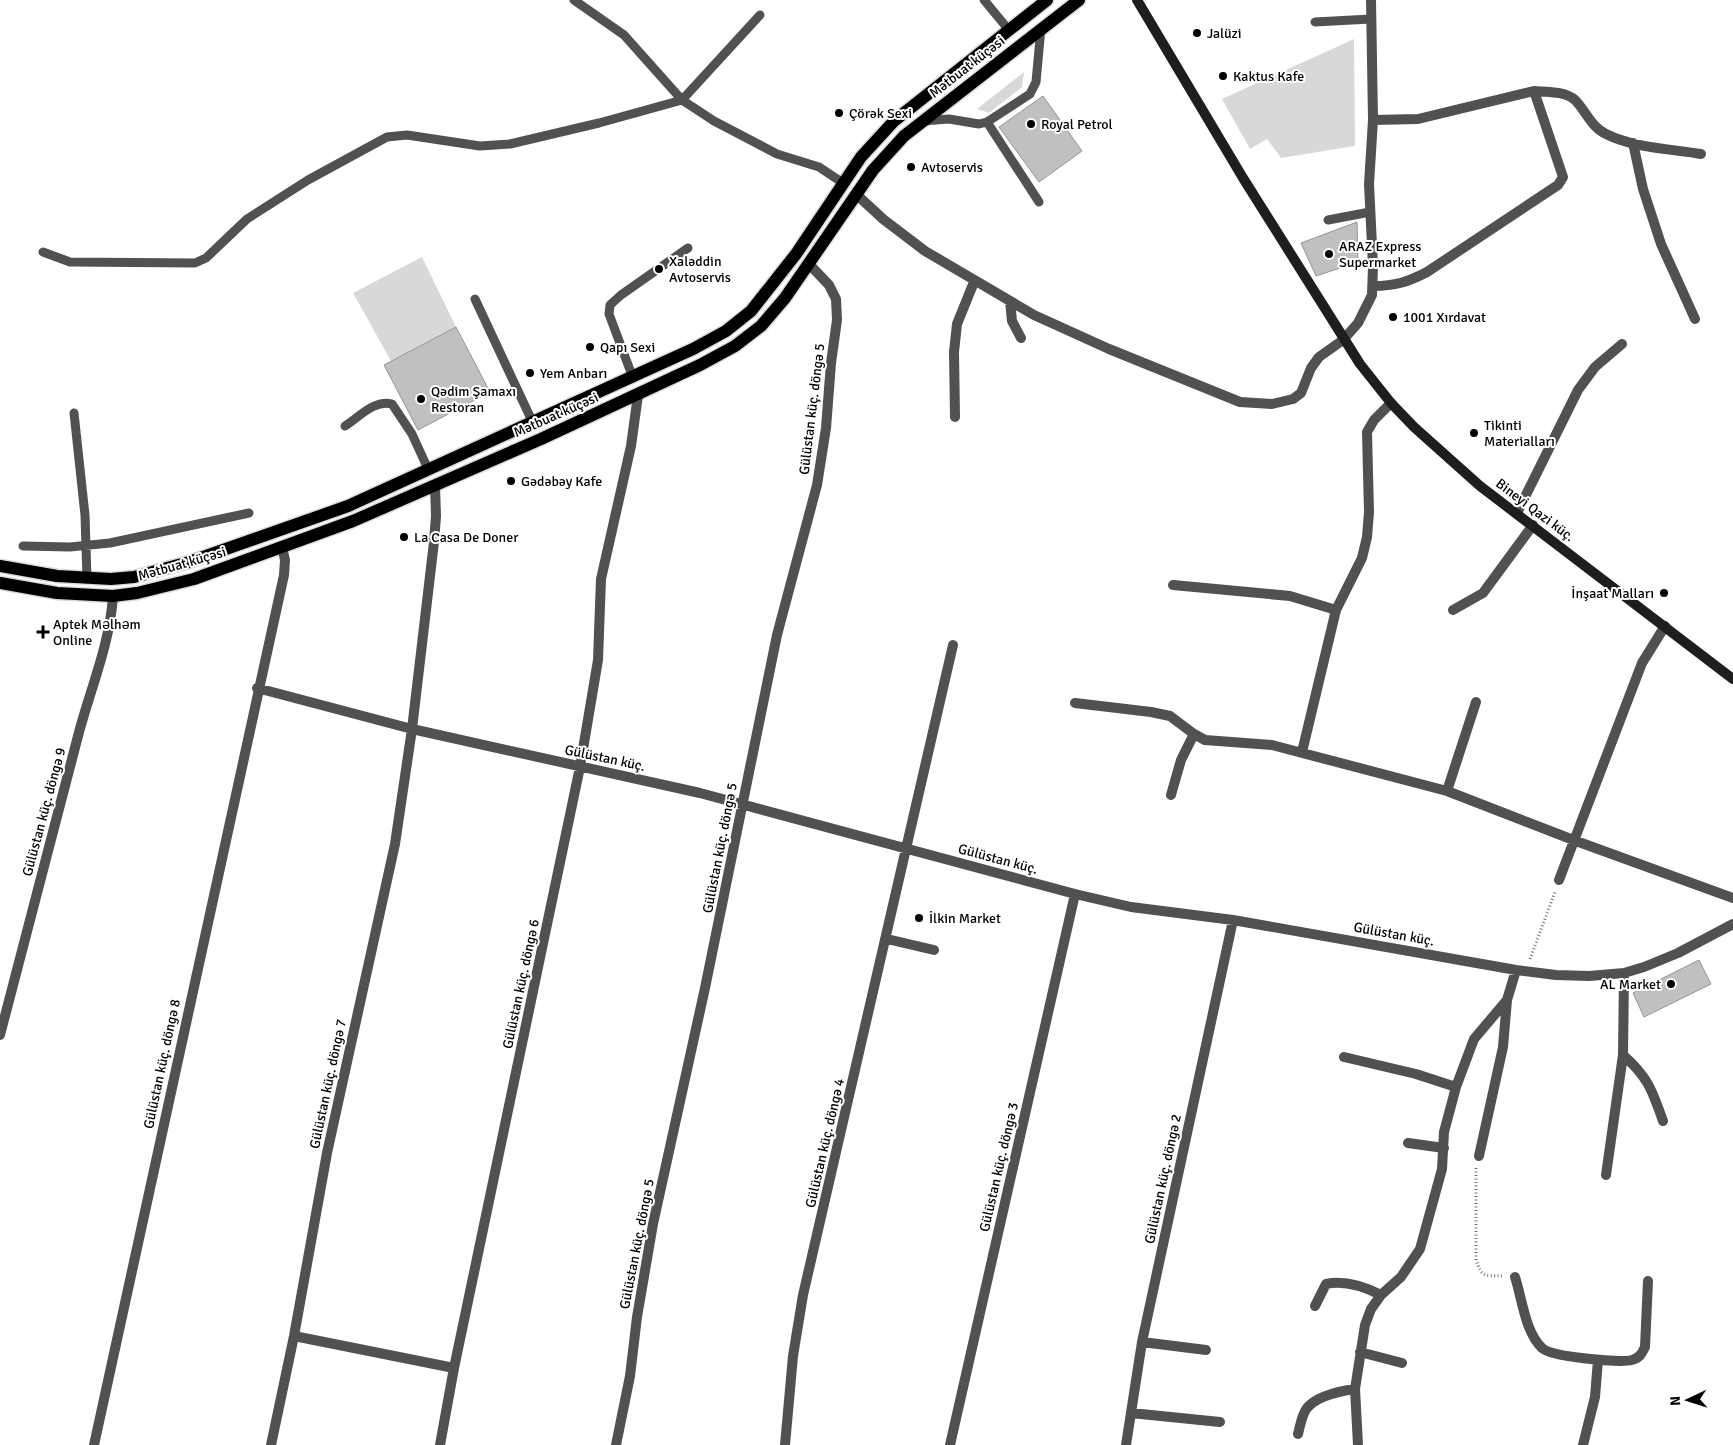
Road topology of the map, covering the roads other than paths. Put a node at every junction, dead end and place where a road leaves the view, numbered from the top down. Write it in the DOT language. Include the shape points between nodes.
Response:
graph roads {
  1 [pos="574,0"];
  2 [pos="984,0"];
  3 [pos="1046,0"];
  4 [pos="1079,0"];
  5 [pos="1137,0"];
  6 [pos="1371,0"];
  7 [pos="760,15"];
  8 [pos="1371,19"];
  9 [pos="1315,22"];
  10 [pos="1041,28"];
  11 [pos="1008,29"];
  12 [pos="1534,91"];
  13 [pos="682,100"];
  14 [pos="1373,120"];
  15 [pos="923,121"];
  16 [pos="987,122"];
  17 [pos="1633,143"];
  18 [pos="1701,154"];
  19 [pos="843,183"];
  20 [pos="856,194"];
  21 [pos="1039,202"];
  22 [pos="1370,212"];
  23 [pos="1328,220"];
  24 [pos="688,248"];
  25 [pos="43,252"];
  26 [pos="809,264"];
  27 [pos="974,282"];
  28 [pos="1373,286"];
  29 [pos="475,299"];
  30 [pos="1010,301"];
  31 [pos="1695,319"];
  32 [pos="1021,338"];
  33 [pos="1343,340"];
  34 [pos="1622,344"];
  35 [pos="633,378"];
  36 [pos="638,395"];
  37 [pos="1391,403"];
  38 [pos="74,413"];
  39 [pos="955,417"];
  40 [pos="533,423"];
  41 [pos="345,426"];
  42 [pos="541,439"];
  43 [pos="428,469"];
  44 [pos="435,486"];
  45 [pos="249,513"];
  46 [pos="1516,513"];
  47 [pos="1533,525"];
  48 [pos="276,533"];
  49 [pos="23,546"];
  50 [pos="87,546"];
  51 [pos="282,547"];
  52 [pos="0,566"];
  53 [pos="87,579"];
  54 [pos="111,579"];
  55 [pos="0,583"];
  56 [pos="1173,586"];
  57 [pos="113,596"];
  58 [pos="1336,610"];
  59 [pos="1453,610"];
  60 [pos="1665,626"];
  61 [pos="953,645"];
  62 [pos="1733,679"];
  63 [pos="258,688"];
  64 [pos="1476,702"];
  65 [pos="1075,703"];
  66 [pos="412,729"];
  67 [pos="1194,734"];
  68 [pos="1302,752"];
  69 [pos="580,767"];
  70 [pos="1447,791"];
  71 [pos="1171,794"];
  72 [pos="742,805"];
  73 [pos="1576,841"];
  74 [pos="908,849"];
  75 [pos="1559,880"];
  76 [pos="1075,894"];
  77 [pos="1733,898"];
  78 [pos="1234,920"];
  79 [pos="1733,924"];
  80 [pos="886,939"];
  81 [pos="934,950"];
  82 [pos="1521,971"];
  83 [pos="1624,973"];
  84 [pos="1507,1000"];
  85 [pos="0,1035"];
  86 [pos="1622,1055"];
  87 [pos="1344,1058"];
  88 [pos="1456,1086"];
  89 [pos="1663,1121"];
  90 [pos="1408,1143"];
  91 [pos="1444,1148"];
  92 [pos="1480,1156"];
  93 [pos="1606,1175"];
  94 [pos="1515,1277"];
  95 [pos="1648,1281"];
  96 [pos="1381,1295"];
  97 [pos="1315,1306"];
  98 [pos="294,1336"];
  99 [pos="1142,1342"];
  100 [pos="1206,1350"];
  101 [pos="1360,1352"];
  102 [pos="1598,1360"];
  103 [pos="1402,1363"];
  104 [pos="454,1368"];
  105 [pos="1355,1389"];
  106 [pos="1131,1412"];
  107 [pos="1220,1422"];
  108 [pos="1298,1434"];
  109 [pos="94,1445"];
  110 [pos="271,1445"];
  111 [pos="440,1445"];
  112 [pos="616,1445"];
  113 [pos="785,1445"];
  114 [pos="950,1445"];
  115 [pos="1126,1445"];
  116 [pos="1358,1445"];
  117 [pos="1583,1445"];
  1 -- 13 [label="lane" via="624,35"];
  2 -- 11 [label="lane"];
  3 -- 11 [label="main road, Mətbuat küçəsi"];
  4 -- 10 [label="main road, Mətbuat küçəsi"];
  5 -- 33 [label="main road, Bineyi Qazi küç."];
  6 -- 8 [label="street"];
  7 -- 13 [label="lane"];
  8 -- 9 [label="lane"];
  8 -- 14 [label="street"];
  10 -- 15 [label="main road, Mətbuat küçəsi"];
  10 -- 16 [label="lane" via="1036,82 1030,94"];
  11 -- 19 [label="main road, Mətbuat küçəsi" via="894,121 861,157"];
  12 -- 14 [label="street" via="1418,118"];
  12 -- 17 [label="street" via="1553,92 1574,99 1598,130"];
  12 -- 28 [label="street" via="1563,177 1558,185 1407,283"];
  13 -- 19 [label="lane" via="777,154 819,167"];
  13 -- 25 [label="lane" via="510,144 480,146 407,135 387,137 308,180 247,219 206,258 195,263 70,262"];
  14 -- 22 [label="street"];
  15 -- 16 [label="lane" via="949,118 979,124"];
  15 -- 20 [label="main road, Mətbuat küçəsi" via="890,150"];
  16 -- 21 [label="lane"];
  17 -- 18 [label="street"];
  17 -- 31 [label="street" via="1643,189 1661,244"];
  19 -- 20 [label="main road"];
  19 -- 35 [label="main road, Mətbuat küçəsi" via="796,254 751,311 726,331"];
  20 -- 26 [label="main road, Mətbuat küçəsi"];
  20 -- 27 [label="street" via="883,219"];
  22 -- 23 [label="lane"];
  22 -- 28 [label="street"];
  24 -- 35 [label="lane" via="610,305 609,314"];
  26 -- 36 [label="main road, Mətbuat küçəsi" via="761,326 735,346"];
  26 -- 72 [label="street, Gülüstan küç. döngə 5" via="836,299 837,320 826,428 817,485 777,635"];
  27 -- 30 [label="street"];
  27 -- 39 [label="street" via="957,324"];
  28 -- 33 [label="street" via="1369,304"];
  29 -- 40 [label="lane"];
  30 -- 32 [label="street" via="1012,322"];
  30 -- 33 [label="street" via="1109,349 1216,394 1252,404 1293,399 1301,393 1319,357"];
  33 -- 37 [label="main road, Bineyi Qazi küç."];
  34 -- 46 [label="street" via="1594,367 1578,390"];
  35 -- 36 [label="main road"];
  35 -- 40 [label="main road, Mətbuat küçəsi"];
  36 -- 42 [label="main road, Mətbuat küçəsi"];
  36 -- 69 [label="street, Gülüstan küç. döngə 6" via="601,579 598,660"];
  37 -- 46 [label="main road, Bineyi Qazi küç." via="1449,460"];
  37 -- 58 [label="street" via="1367,432 1368,537 1362,558"];
  38 -- 50 [label="lane"];
  40 -- 42 [label="main road"];
  40 -- 43 [label="main road, Mətbuat küçəsi"];
  41 -- 43 [label="lane" via="378,403 392,404 412,434"];
  42 -- 44 [label="main road, Mətbuat küçəsi"];
  43 -- 44 [label="main road"];
  43 -- 48 [label="main road, Mətbuat küçəsi" via="348,506"];
  44 -- 51 [label="main road, Mətbuat küçəsi"];
  44 -- 66 [label="street, Gülüstan küç. döngə 7" via="434,542"];
  45 -- 50 [label="lane"];
  46 -- 47 [label="main road, Bineyi Qazi küç."];
  47 -- 59 [label="street" via="1483,592"];
  47 -- 60 [label="main road, Bineyi Qazi küç."];
  48 -- 51 [label="main road"];
  48 -- 54 [label="main road, Mətbuat küçəsi" via="171,567 134,577"];
  49 -- 50 [label="lane"];
  50 -- 53 [label="lane"];
  51 -- 57 [label="main road, Mətbuat küçəsi" via="194,579"];
  51 -- 63 [label="street, Gülüstan küç. döngə 8" via="284,575"];
  52 -- 53 [label="main road, Mətbuat küçəsi"];
  53 -- 54 [label="main road, Mətbuat küçəsi"];
  54 -- 57 [label="main road"];
  55 -- 57 [label="main road, Mətbuat küçəsi" via="56,593"];
  56 -- 58 [label="street" via="1290,596"];
  57 -- 85 [label="street, Gülüstan küç. döngə 9" via="106,643"];
  58 -- 68 [label="street"];
  60 -- 62 [label="main road, Bineyi Qazi küç."];
  60 -- 73 [label="street" via="1642,663"];
  61 -- 74 [label="street, Gülüstan küç. döngə 4"];
  63 -- 66 [label="street, Gülüstan küç."];
  63 -- 109 [label="street, Gülüstan küç. döngə 8"];
  64 -- 70 [label="street"];
  65 -- 67 [label="street" via="1170,716"];
  66 -- 69 [label="street, Gülüstan küç."];
  66 -- 98 [label="street, Gülüstan küç. döngə 7" via="394,844 327,1153"];
  67 -- 68 [label="street" via="1217,742 1272,745"];
  67 -- 71 [label="street" via="1181,760"];
  68 -- 70 [label="street"];
  69 -- 72 [label="street, Gülüstan küç."];
  69 -- 104 [label="street, Gülüstan küç. döngə 6"];
  70 -- 73 [label="street"];
  72 -- 74 [label="street, Gülüstan küç."];
  72 -- 112 [label="street, Gülüstan küç. döngə 5" via="653,1224"];
  73 -- 75 [label="street"];
  73 -- 77 [label="street"];
  74 -- 76 [label="street, Gülüstan küç."];
  74 -- 80 [label="street, Gülüstan küç. döngə 4"];
  76 -- 78 [label="street, Gülüstan küç." via="1131,907"];
  76 -- 114 [label="street, Gülüstan küç. döngə 3"];
  78 -- 82 [label="street, Gülüstan küç."];
  78 -- 99 [label="street, Gülüstan küç. döngə 2"];
  79 -- 83 [label="street, Gülüstan küç." via="1678,953"];
  80 -- 81 [label="street"];
  80 -- 113 [label="street, Gülüstan küç. döngə 4" via="803,1295 793,1356"];
  82 -- 83 [label="street, Gülüstan küç." via="1589,976"];
  82 -- 84 [label="street"];
  83 -- 86 [label="street"];
  84 -- 88 [label="street" via="1474,1039"];
  84 -- 92 [label="street" via="1504,1046"];
  86 -- 89 [label="street" via="1640,1070 1649,1083"];
  86 -- 93 [label="street"];
  87 -- 88 [label="street"];
  88 -- 91 [label="street" via="1447,1112"];
  90 -- 91 [label="street"];
  91 -- 96 [label="street" via="1440,1182 1420,1249 1401,1277"];
  94 -- 102 [label="street" via="1531,1331 1543,1349"];
  95 -- 102 [label="street" via="1645,1347 1640,1356 1632,1360"];
  96 -- 97 [label="street" via="1337,1281 1326,1284"];
  96 -- 101 [label="street" via="1365,1325"];
  98 -- 104 [label="street"];
  98 -- 110 [label="street, Gülüstan küç. döngə 7"];
  99 -- 100 [label="street"];
  99 -- 106 [label="street, Gülüstan küç. döngə 2"];
  101 -- 103 [label="street"];
  101 -- 105 [label="street"];
  102 -- 117 [label="street" via="1595,1396"];
  104 -- 111 [label="street, Gülüstan küç. döngə 6"];
  105 -- 108 [label="street" via="1311,1404 1306,1409"];
  105 -- 116 [label="street"];
  106 -- 107 [label="street"];
  106 -- 115 [label="street, Gülüstan küç. döngə 2"];
}
